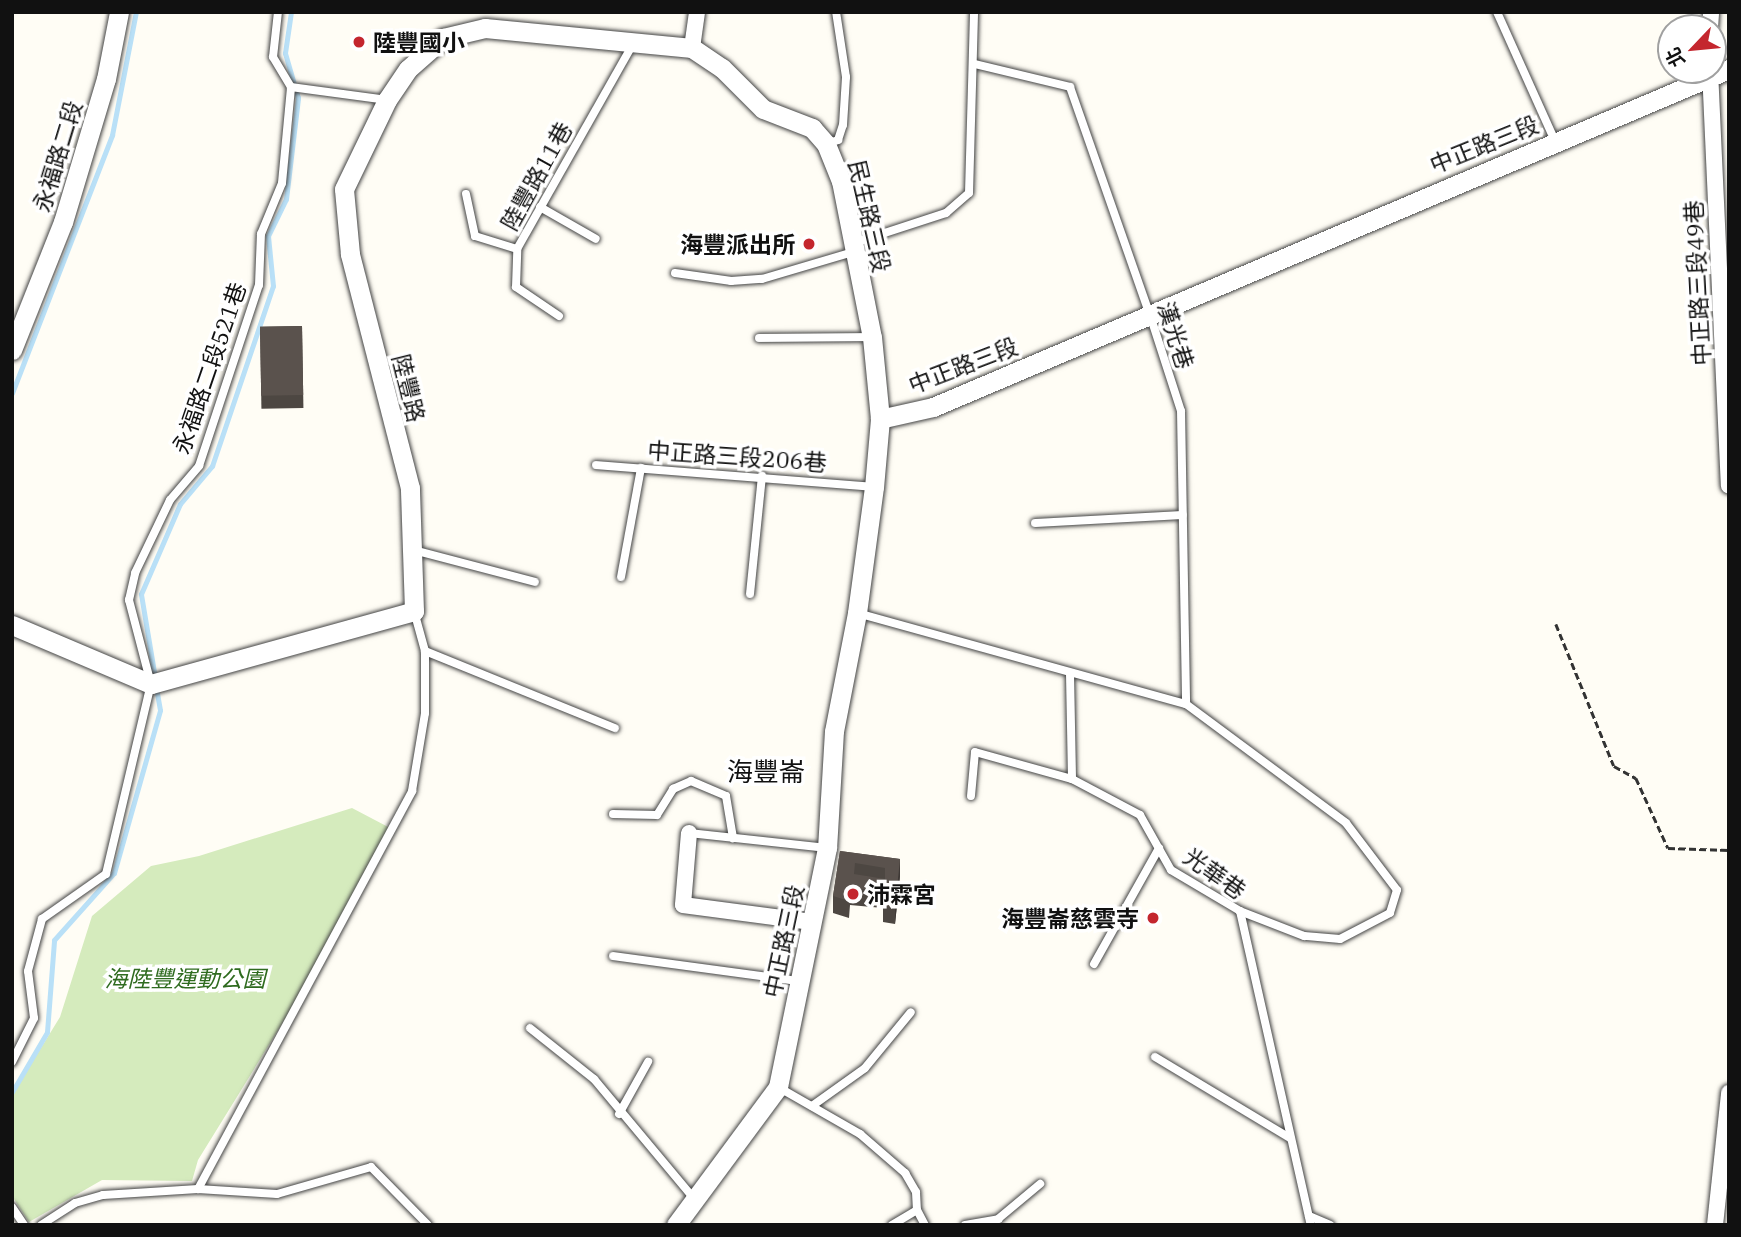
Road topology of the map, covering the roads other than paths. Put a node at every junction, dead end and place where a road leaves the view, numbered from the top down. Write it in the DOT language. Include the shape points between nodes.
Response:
graph roads {
  1 [pos="119,12"];
  2 [pos="278,12"];
  3 [pos="697,12"];
  4 [pos="836,12"];
  5 [pos="974,12"];
  6 [pos="1497,12"];
  7 [pos="633,44"];
  8 [pos="692,48"];
  9 [pos="975,64"];
  10 [pos="1689,84"];
  11 [pos="1719,84"];
  12 [pos="290,87"];
  13 [pos="387,100"];
  14 [pos="1555,141"];
  15 [pos="826,144"];
  16 [pos="467,194"];
  17 [pos="540,208"];
  18 [pos="596,239"];
  19 [pos="852,248"];
  20 [pos="517,249"];
  21 [pos="675,273"];
  22 [pos="1150,315"];
  23 [pos="559,316"];
  24 [pos="872,337"];
  25 [pos="759,338"];
  26 [pos="12,350"];
  27 [pos="880,419"];
  28 [pos="596,465"];
  29 [pos="641,468"];
  30 [pos="762,476"];
  31 [pos="1729,486"];
  32 [pos="874,487"];
  33 [pos="1183,515"];
  34 [pos="1035,523"];
  35 [pos="412,550"];
  36 [pos="621,577"];
  37 [pos="535,582"];
  38 [pos="750,594"];
  39 [pos="414,611"];
  40 [pos="857,613"];
  41 [pos="12,625"];
  42 [pos="425,651"];
  43 [pos="1070,674"];
  44 [pos="151,684"];
  45 [pos="1185,704"];
  46 [pos="615,728"];
  47 [pos="1072,779"];
  48 [pos="971,796"];
  49 [pos="613,814"];
  50 [pos="690,833"];
  51 [pos="733,838"];
  52 [pos="827,848"];
  53 [pos="1158,848"];
  54 [pos="1240,911"];
  55 [pos="812,922"];
  56 [pos="613,956"];
  57 [pos="1094,964"];
  58 [pos="799,981"];
  59 [pos="911,1012"];
  60 [pos="530,1028"];
  61 [pos="1155,1057"];
  62 [pos="12,1062"];
  63 [pos="648,1062"];
  64 [pos="778,1087"];
  65 [pos="1729,1093"];
  66 [pos="812,1106"];
  67 [pos="620,1114"];
  68 [pos="1290,1139"];
  69 [pos="1040,1184"];
  70 [pos="198,1189"];
  71 [pos="695,1199"];
  72 [pos="12,1207"];
  73 [pos="917,1210"];
  74 [pos="1310,1220"];
  75 [pos="24,1225"];
  76 [pos="41,1225"];
  77 [pos="428,1225"];
  78 [pos="676,1225"];
  79 [pos="892,1225"];
  80 [pos="925,1225"];
  81 [pos="965,1225"];
  82 [pos="1330,1225"];
  83 [pos="1714,1225"];
  1 -- 26 [label="street, 永福路二段" via="106,79 63,222"];
  2 -- 12 [label="lane" via="273,57"];
  3 -- 8 [label="street"];
  4 -- 15 [label="lane" via="846,77 843,125 838,139"];
  5 -- 9 [label="lane"];
  6 -- 14 [label="lane"];
  7 -- 8 [label="street, 陸豐路"];
  7 -- 13 [label="street, 陸豐路" via="485,28 443,38 408,69"];
  7 -- 17 [label="lane, 陸豐路11巷"];
  8 -- 15 [label="street, 民生路三段" via="722,68 763,109 812,128"];
  9 -- 19 [label="lane" via="969,193 946,213"];
  9 -- 22 [label="lane, 漢光巷" via="1070,87"];
  10 -- 14 [label="street, 中正路三段"];
  11 -- 31 [label="street, 中正路三段49巷"];
  12 -- 13 [label="lane"];
  12 -- 44 [label="lane, 永福路二段521巷" via="282,183 261,234 260,285 199,466 170,500 135,573 129,600"];
  13 -- 35 [label="street, 陸豐路" via="344,189 351,254 410,488"];
  14 -- 22 [label="street, 中正路三段"];
  15 -- 19 [label="street, 民生路三段" via="841,181"];
  16 -- 20 [label="lane" via="475,236"];
  17 -- 18 [label="lane"];
  17 -- 20 [label="lane, 陸豐路11巷"];
  19 -- 21 [label="lane" via="762,279 731,281"];
  19 -- 24 [label="street, 民生路三段"];
  20 -- 23 [label="lane, 陸豐路11巷" via="516,287"];
  22 -- 27 [label="street, 中正路三段" via="933,407"];
  22 -- 33 [label="lane, 漢光巷" via="1181,411"];
  24 -- 25 [label="lane"];
  24 -- 27 [label="street, 民生路三段"];
  27 -- 32 [label="street, 中正路三段"];
  28 -- 29 [label="lane, 中正路三段206巷"];
  29 -- 30 [label="lane, 中正路三段206巷"];
  29 -- 36 [label="lane"];
  30 -- 32 [label="lane, 中正路三段206巷"];
  30 -- 38 [label="lane"];
  32 -- 40 [label="street, 中正路三段"];
  33 -- 34 [label="lane"];
  33 -- 45 [label="lane, 漢光巷"];
  35 -- 37 [label="lane"];
  35 -- 39 [label="street, 陸豐路"];
  39 -- 42 [label="lane"];
  39 -- 44 [label="street"];
  40 -- 43 [label="lane"];
  40 -- 52 [label="street, 中正路三段" via="834,731"];
  41 -- 44 [label="street"];
  42 -- 46 [label="lane"];
  42 -- 70 [label="lane" via="425,713 412,791"];
  43 -- 45 [label="lane"];
  43 -- 47 [label="lane"];
  44 -- 62 [label="lane" via="106,874 42,919 28,971 34,1018"];
  45 -- 54 [label="lane" via="1346,823 1396,890 1390,913 1340,939 1304,936"];
  47 -- 48 [label="lane, 光華巷" via="975,752"];
  47 -- 53 [label="lane, 光華巷" via="1140,815"];
  49 -- 51 [label="lane" via="657,814 673,789 691,781 726,796"];
  50 -- 51 [label="lane"];
  50 -- 55 [label="street" via="683,905"];
  51 -- 52 [label="lane"];
  52 -- 55 [label="street, 中正路三段"];
  53 -- 54 [label="lane, 光華巷" via="1171,870"];
  53 -- 57 [label="lane"];
  54 -- 68 [label="lane, 光華巷"];
  55 -- 58 [label="street, 中正路三段"];
  56 -- 58 [label="lane"];
  58 -- 64 [label="street, 中正路三段"];
  59 -- 66 [label="lane" via="865,1068"];
  60 -- 67 [label="lane" via="594,1079"];
  61 -- 68 [label="lane"];
  63 -- 67 [label="lane"];
  64 -- 66 [label="lane"];
  64 -- 71 [label="street, 中正路三段"];
  65 -- 83 [label="street"];
  66 -- 73 [label="lane" via="860,1134 905,1173 916,1192"];
  67 -- 71 [label="lane"];
  68 -- 74 [label="lane, 光華巷"];
  69 -- 81 [label="lane" via="998,1219"];
  70 -- 76 [label="lane" via="103,1195 75,1203"];
  70 -- 77 [label="lane" via="277,1194 371,1167"];
  71 -- 78 [label="street, 中正路三段"];
  72 -- 75 [label="lane"];
  73 -- 79 [label="lane"];
  73 -- 80 [label="lane"];
  74 -- 82 [label="lane"];
}
